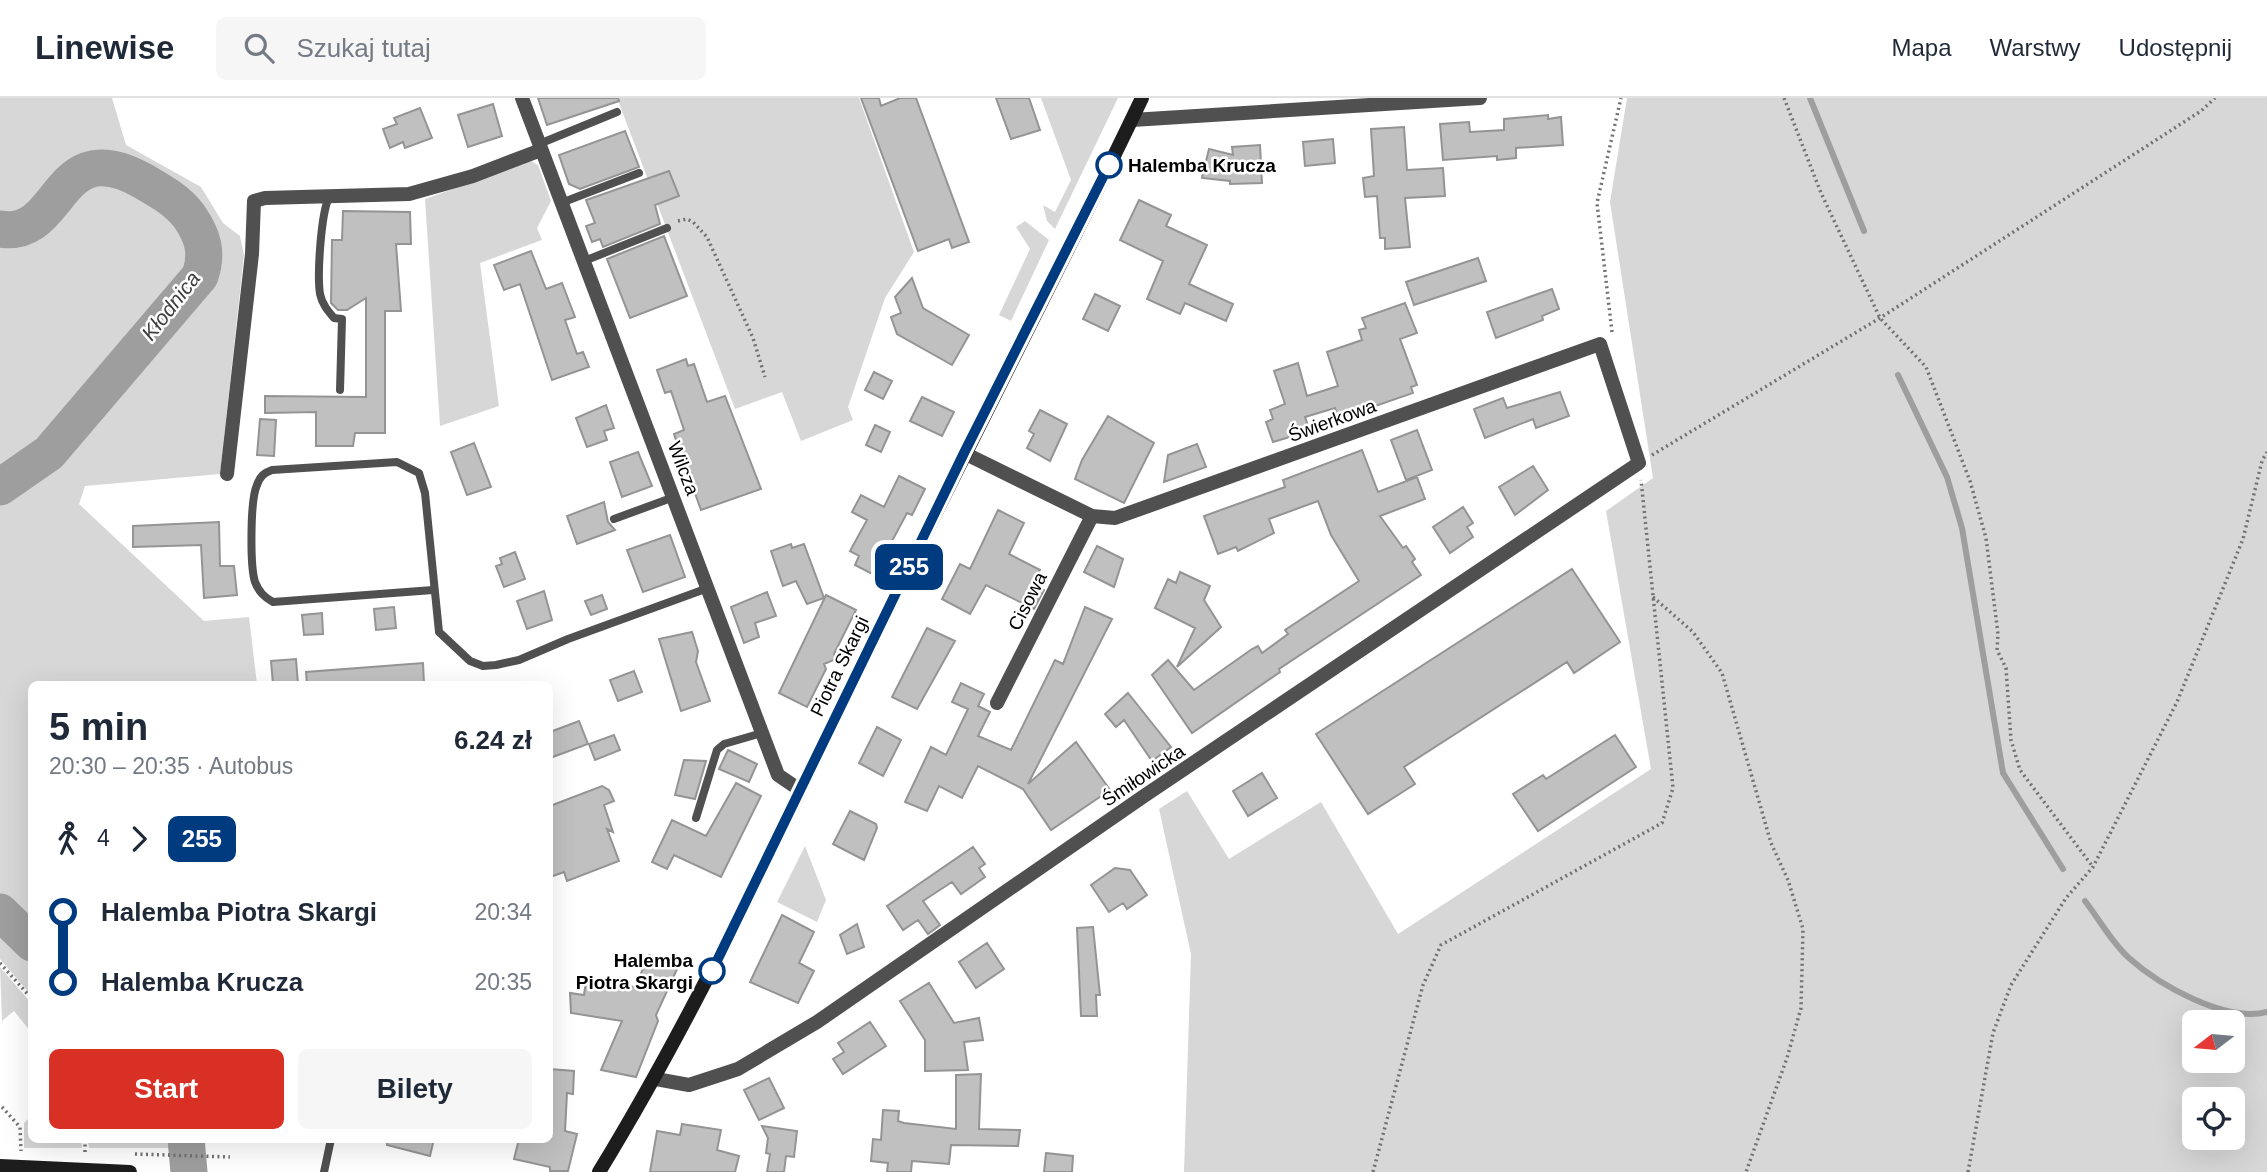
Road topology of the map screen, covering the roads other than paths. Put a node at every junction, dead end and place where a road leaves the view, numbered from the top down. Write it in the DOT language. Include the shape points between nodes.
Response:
graph roads {
  1 [pos="522,98"];
  2 [pos="1142,98"];
  3 [pos="1480,98"];
  4 [pos="617,112"];
  5 [pos="1132,120"];
  6 [pos="540,147"];
  7 [pos="639,173"];
  8 [pos="329,197"];
  9 [pos="561,203"];
  10 [pos="667,228"];
  11 [pos="584,261"];
  12 [pos="341,390"];
  13 [pos="964,453"];
  14 [pos="1639,463"];
  15 [pos="227,474"];
  16 [pos="675,497"];
  17 [pos="1092,516"];
  18 [pos="614,519"];
  19 [pos="708,588"];
  20 [pos="433,590"];
  21 [pos="997,703"];
  22 [pos="762,733"];
  23 [pos="800,790"];
  24 [pos="696,818"];
  25 [pos="656,1079"];
  26 [pos="330,1143"];
  27 [pos="3,1169"];
  28 [pos="97,1171"];
  29 [pos="130,1172"];
  30 [pos="324,1172"];
  31 [pos="599,1172"];
  1 -- 6 [label="street, Wilcza"];
  2 -- 5 [label="street, Piotra Skargi"];
  3 -- 5 [label="street"];
  4 -- 6 [label="lane"];
  5 -- 13 [label="street, Piotra Skargi"];
  6 -- 8 [label="street" via="429,191"];
  6 -- 9 [label="street, Wilcza"];
  7 -- 9 [label="lane"];
  8 -- 12 [label="lane" via="323,210 320,294 334,318 342,319"];
  8 -- 15 [label="street" via="265,198 253,205 252,254"];
  9 -- 11 [label="street, Wilcza"];
  10 -- 11 [label="lane"];
  11 -- 16 [label="street, Wilcza"];
  13 -- 17 [label="street, Świerkowa"];
  13 -- 23 [label="street, Piotra Skargi"];
  14 -- 17 [label="street, Świerkowa" via="1600,344 1115,518"];
  14 -- 25 [label="street, Śmiłowicka" via="817,1022 738,1069 688,1085"];
  16 -- 18 [label="lane"];
  16 -- 19 [label="street, Wilcza"];
  17 -- 21 [label="street, Cisowa"];
  19 -- 20 [label="lane" via="519,660 483,666 470,662 443,639"];
  19 -- 22 [label="street, Wilcza"];
  20 -- 20 [label="lane" via="425,493 419,473 397,462 272,470 261,476 255,488 253,561 254,579 263,597 273,602"];
  22 -- 23 [label="street, Wilcza" via="778,775"];
  22 -- 24 [label="lane" via="717,750"];
  23 -- 25 [label="street, Piotra Skargi"];
  25 -- 31 [label="street, Piotra Skargi"];
  26 -- 30 [label="lane"];
  27 -- 28 [label="street"];
  28 -- 29 [label="street"];
}
